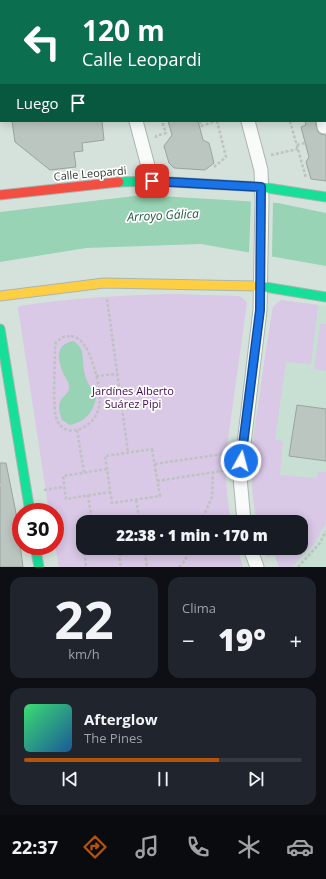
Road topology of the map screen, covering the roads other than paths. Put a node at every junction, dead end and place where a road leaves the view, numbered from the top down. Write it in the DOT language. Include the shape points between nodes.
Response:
graph roads {
  1 [pos="136,122"];
  2 [pos="248,122"];
  3 [pos="152,181"];
  4 [pos="262,191"];
  5 [pos="0,195"];
  6 [pos="326,197"];
  7 [pos="260,286"];
  8 [pos="0,296"];
  9 [pos="326,298"];
  10 [pos="0,329"];
  11 [pos="29,503"];
  12 [pos="243,515"];
  13 [pos="37,555"];
  14 [pos="253,555"];
  15 [pos="39,567"];
  16 [pos="257,567"];
  1 -- 3 [label="street"];
  2 -- 4 [label="street" via="261,170"];
  3 -- 4 [label="street, Calle Leopardi" via="209,184"];
  3 -- 5 [label="street, Calle Leopardi" via="109,182"];
  4 -- 6 [label="street, Calle Leopardi"];
  4 -- 7 [label="street"];
  7 -- 8 [label="street" via="104,282"];
  7 -- 9 [label="street"];
  7 -- 12 [label="street" via="260,310 240,477"];
  10 -- 11 [label="street"];
  13 -- 15 [label="street"];
  14 -- 16 [label="street"];
}
